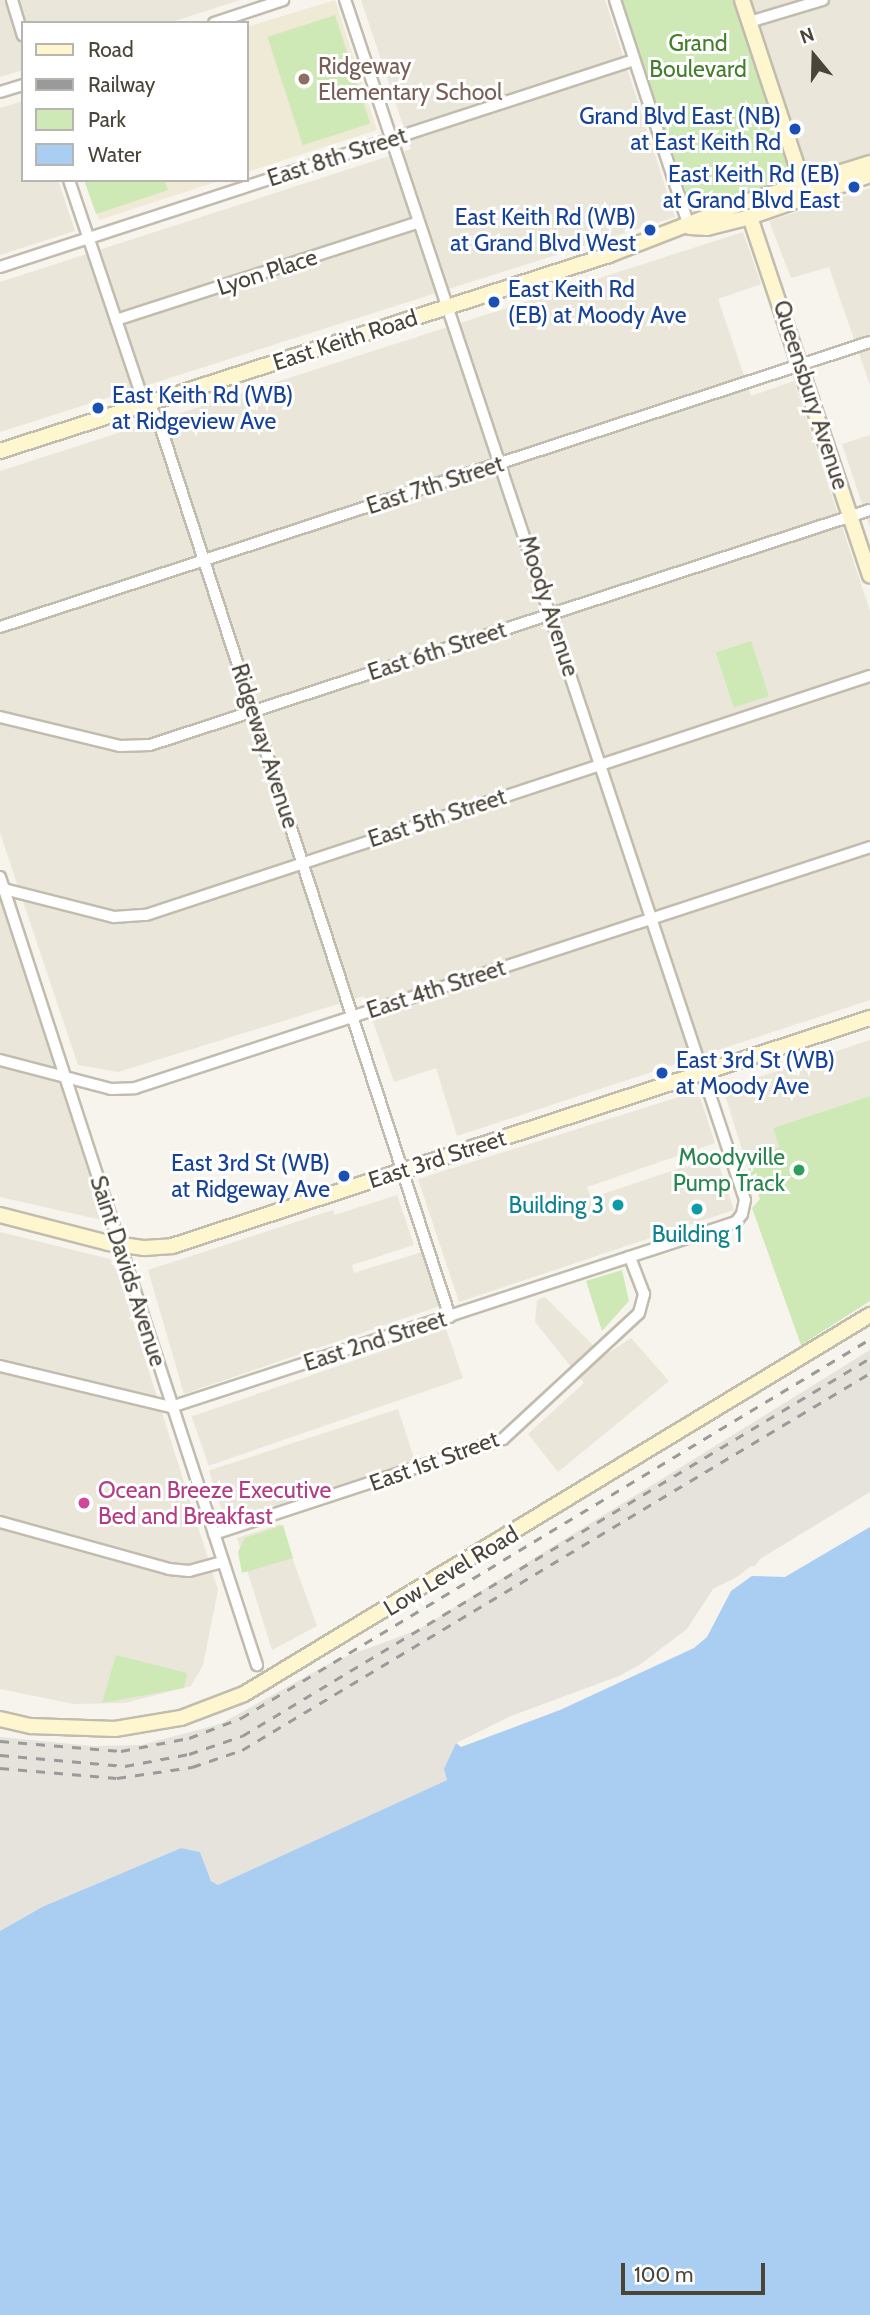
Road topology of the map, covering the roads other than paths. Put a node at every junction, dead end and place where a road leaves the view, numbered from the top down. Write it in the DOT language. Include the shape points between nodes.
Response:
graph roads {
  1 [pos="12,0"];
  2 [pos="283,0"];
  3 [pos="345,0"];
  4 [pos="615,0"];
  5 [pos="742,0"];
  6 [pos="823,0"];
  7 [pos="220,21"];
  8 [pos="749,22"];
  9 [pos="21,29"];
  10 [pos="634,60"];
  11 [pos="21,86"];
  12 [pos="0,92"];
  13 [pos="391,141"];
  14 [pos="870,163"];
  15 [pos="870,175"];
  16 [pos="70,182"];
  17 [pos="805,190"];
  18 [pos="773,193"];
  19 [pos="725,210"];
  20 [pos="750,216"];
  21 [pos="417,223"];
  22 [pos="689,227"];
  23 [pos="88,237"];
  24 [pos="0,267"];
  25 [pos="447,308"];
  26 [pos="116,320"];
  27 [pos="870,342"];
  28 [pos="801,365"];
  29 [pos="145,404"];
  30 [pos="0,451"];
  31 [pos="502,463"];
  32 [pos="870,510"];
  33 [pos="851,516"];
  34 [pos="203,560"];
  35 [pos="870,575"];
  36 [pos="551,614"];
  37 [pos="0,627"];
  38 [pos="870,676"];
  39 [pos="253,711"];
  40 [pos="0,717"];
  41 [pos="601,765"];
  42 [pos="870,847"];
  43 [pos="302,862"];
  44 [pos="0,877"];
  45 [pos="2,888"];
  46 [pos="651,918"];
  47 [pos="352,1016"];
  48 [pos="870,1018"];
  49 [pos="0,1060"];
  50 [pos="701,1073"];
  51 [pos="67,1078"];
  52 [pos="402,1170"];
  53 [pos="742,1214"];
  54 [pos="0,1215"];
  55 [pos="122,1246"];
  56 [pos="630,1257"];
  57 [pos="870,1315"];
  58 [pos="450,1317"];
  59 [pos="0,1366"];
  60 [pos="171,1407"];
  61 [pos="0,1522"];
  62 [pos="214,1534"];
  63 [pos="222,1562"];
  64 [pos="257,1665"];
  65 [pos="0,1719"];
  1 -- 9 [label="street"];
  2 -- 7 [label="street"];
  3 -- 13 [label="street, Moody Avenue"];
  4 -- 10 [label="street"];
  5 -- 8 [label="street"];
  6 -- 8 [label="street"];
  8 -- 17 [label="street"];
  10 -- 13 [label="street, East 8th Street"];
  10 -- 22 [label="street"];
  11 -- 12 [label="street"];
  13 -- 21 [label="street, Moody Avenue"];
  13 -- 23 [label="street, East 8th Street"];
  14 -- 17 [label="street, East Keith Road"];
  15 -- 17 [label="street, East Keith Road"];
  16 -- 23 [label="street, Ridgeway Avenue"];
  17 -- 18 [label="street, East Keith Road"];
  17 -- 20 [label="street, East Keith Road"];
  18 -- 19 [label="street, East Keith Road"];
  18 -- 20 [label="street" via="752,209"];
  19 -- 20 [label="street"];
  19 -- 22 [label="street, East Keith Road"];
  20 -- 22 [label="street, East Keith Road" via="707,228"];
  20 -- 28 [label="street, Queensbury Avenue"];
  21 -- 25 [label="street, Moody Avenue"];
  21 -- 26 [label="street, Lyon Place"];
  22 -- 25 [label="street, East Keith Road"];
  23 -- 24 [label="street, East 8th Street"];
  23 -- 26 [label="street, Ridgeway Avenue"];
  25 -- 29 [label="street, East Keith Road"];
  25 -- 31 [label="street, Moody Avenue"];
  26 -- 29 [label="street, Ridgeway Avenue"];
  27 -- 28 [label="street, East 7th Street"];
  28 -- 31 [label="street, East 7th Street"];
  28 -- 33 [label="street, Queensbury Avenue"];
  29 -- 30 [label="street, East Keith Road"];
  29 -- 34 [label="street, Ridgeway Avenue" via="159,422"];
  31 -- 34 [label="street, East 7th Street"];
  31 -- 36 [label="street, Moody Avenue"];
  32 -- 33 [label="street, East 6th Street"];
  33 -- 35 [label="street, Queensbury Avenue"];
  33 -- 36 [label="street, East 6th Street"];
  34 -- 37 [label="street, East 7th Street"];
  34 -- 39 [label="street, Ridgeway Avenue"];
  36 -- 39 [label="street, East 6th Street"];
  36 -- 41 [label="street, Moody Avenue"];
  38 -- 41 [label="street, East 5th Street"];
  39 -- 40 [label="street, East 6th Street" via="130,747"];
  39 -- 43 [label="street, Ridgeway Avenue"];
  41 -- 43 [label="street, East 5th Street"];
  41 -- 46 [label="street, Moody Avenue"];
  42 -- 46 [label="street, East 4th Street"];
  43 -- 45 [label="street, East 5th Street" via="124,918"];
  43 -- 47 [label="street, Ridgeway Avenue"];
  44 -- 45 [label="street, Saint Davids Avenue"];
  45 -- 51 [label="street, Saint Davids Avenue"];
  46 -- 47 [label="street, East 4th Street"];
  46 -- 50 [label="street, Moody Avenue"];
  47 -- 51 [label="street, East 4th Street" via="135,1088 111,1089"];
  47 -- 52 [label="street, Ridgeway Avenue"];
  48 -- 50 [label="street, East 3rd Street"];
  49 -- 51 [label="street, East 4th Street"];
  50 -- 52 [label="street, East 3rd Street"];
  50 -- 53 [label="street, Moody Avenue" via="745,1200"];
  51 -- 55 [label="street, Saint Davids Avenue"];
  52 -- 55 [label="street, East 3rd Street" via="172,1246"];
  52 -- 58 [label="street, Ridgeway Avenue"];
  53 -- 56 [label="street, East 2nd Street" via="736,1222"];
  54 -- 55 [label="street, East 3rd Street"];
  55 -- 60 [label="street, Saint Davids Avenue"];
  56 -- 58 [label="street, East 2nd Street"];
  56 -- 62 [label="street, East 1st Street" via="644,1294 639,1313 503,1439"];
  57 -- 65 [label="street, Low Level Road" via="244,1695 181,1718 115,1729 31,1726"];
  58 -- 60 [label="street, East 2nd Street"];
  59 -- 60 [label="street"];
  60 -- 62 [label="street, Saint Davids Avenue"];
  61 -- 63 [label="street" via="169,1569 189,1571"];
  62 -- 63 [label="street, Saint Davids Avenue"];
  63 -- 64 [label="street, Saint Davids Avenue"];
}
